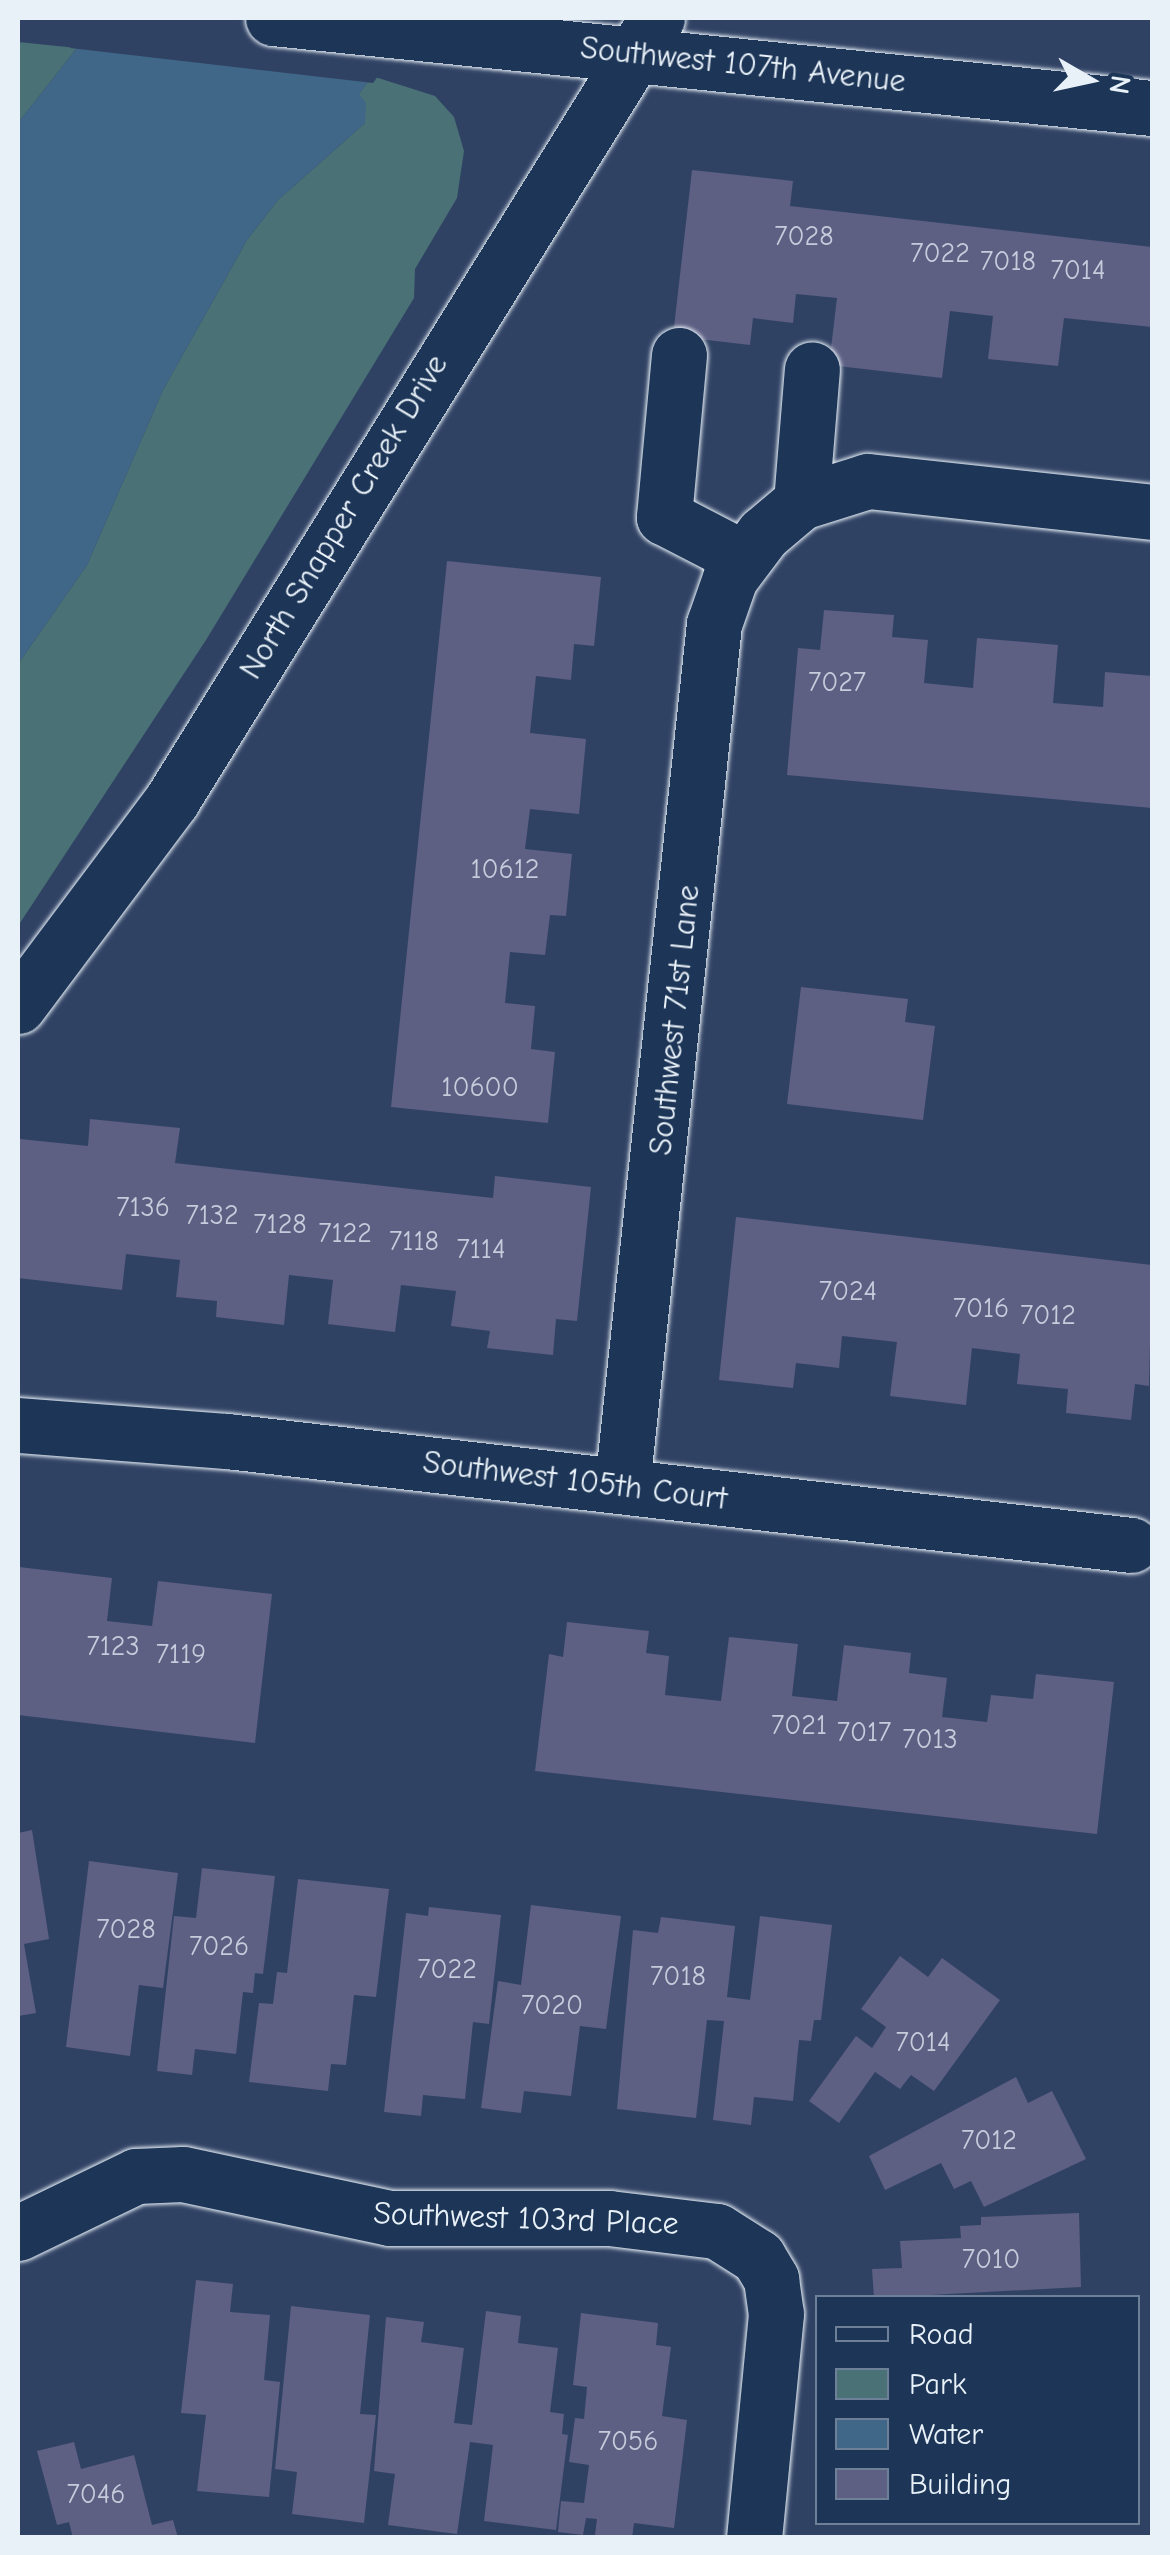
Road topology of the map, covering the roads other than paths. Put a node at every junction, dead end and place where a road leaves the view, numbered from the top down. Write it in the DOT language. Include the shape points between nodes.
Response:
graph roads {
  1 [pos="274,18"];
  2 [pos="644,35"];
  3 [pos="1152,108"];
  4 [pos="679,355"];
  5 [pos="812,368"];
  6 [pos="801,502"];
  7 [pos="1152,512"];
  8 [pos="742,558"];
  9 [pos="18,1006"];
  10 [pos="18,1425"];
  11 [pos="622,1486"];
  12 [pos="1131,1545"];
  13 [pos="18,2233"];
  14 [pos="754,2538"];
  1 -- 2 [label="street, Southwest 107th Avenue" via="436,35"];
  2 -- 3 [label="street, Southwest 107th Avenue"];
  2 -- 9 [label="street, North Snapper Creek Drive" via="172,800"];
  4 -- 8 [label="street" via="664,516"];
  5 -- 6 [label="street"];
  6 -- 7 [label="street" via="868,481"];
  6 -- 8 [label="street"];
  8 -- 11 [label="street, Southwest 71st Lane" via="714,624"];
  10 -- 11 [label="street, Southwest 105th Court"];
  11 -- 12 [label="street, Southwest 105th Court"];
  13 -- 14 [label="street, Southwest 103rd Place" via="136,2176 183,2174 390,2218 609,2218 718,2231 758,2257 776,2314"];
}
